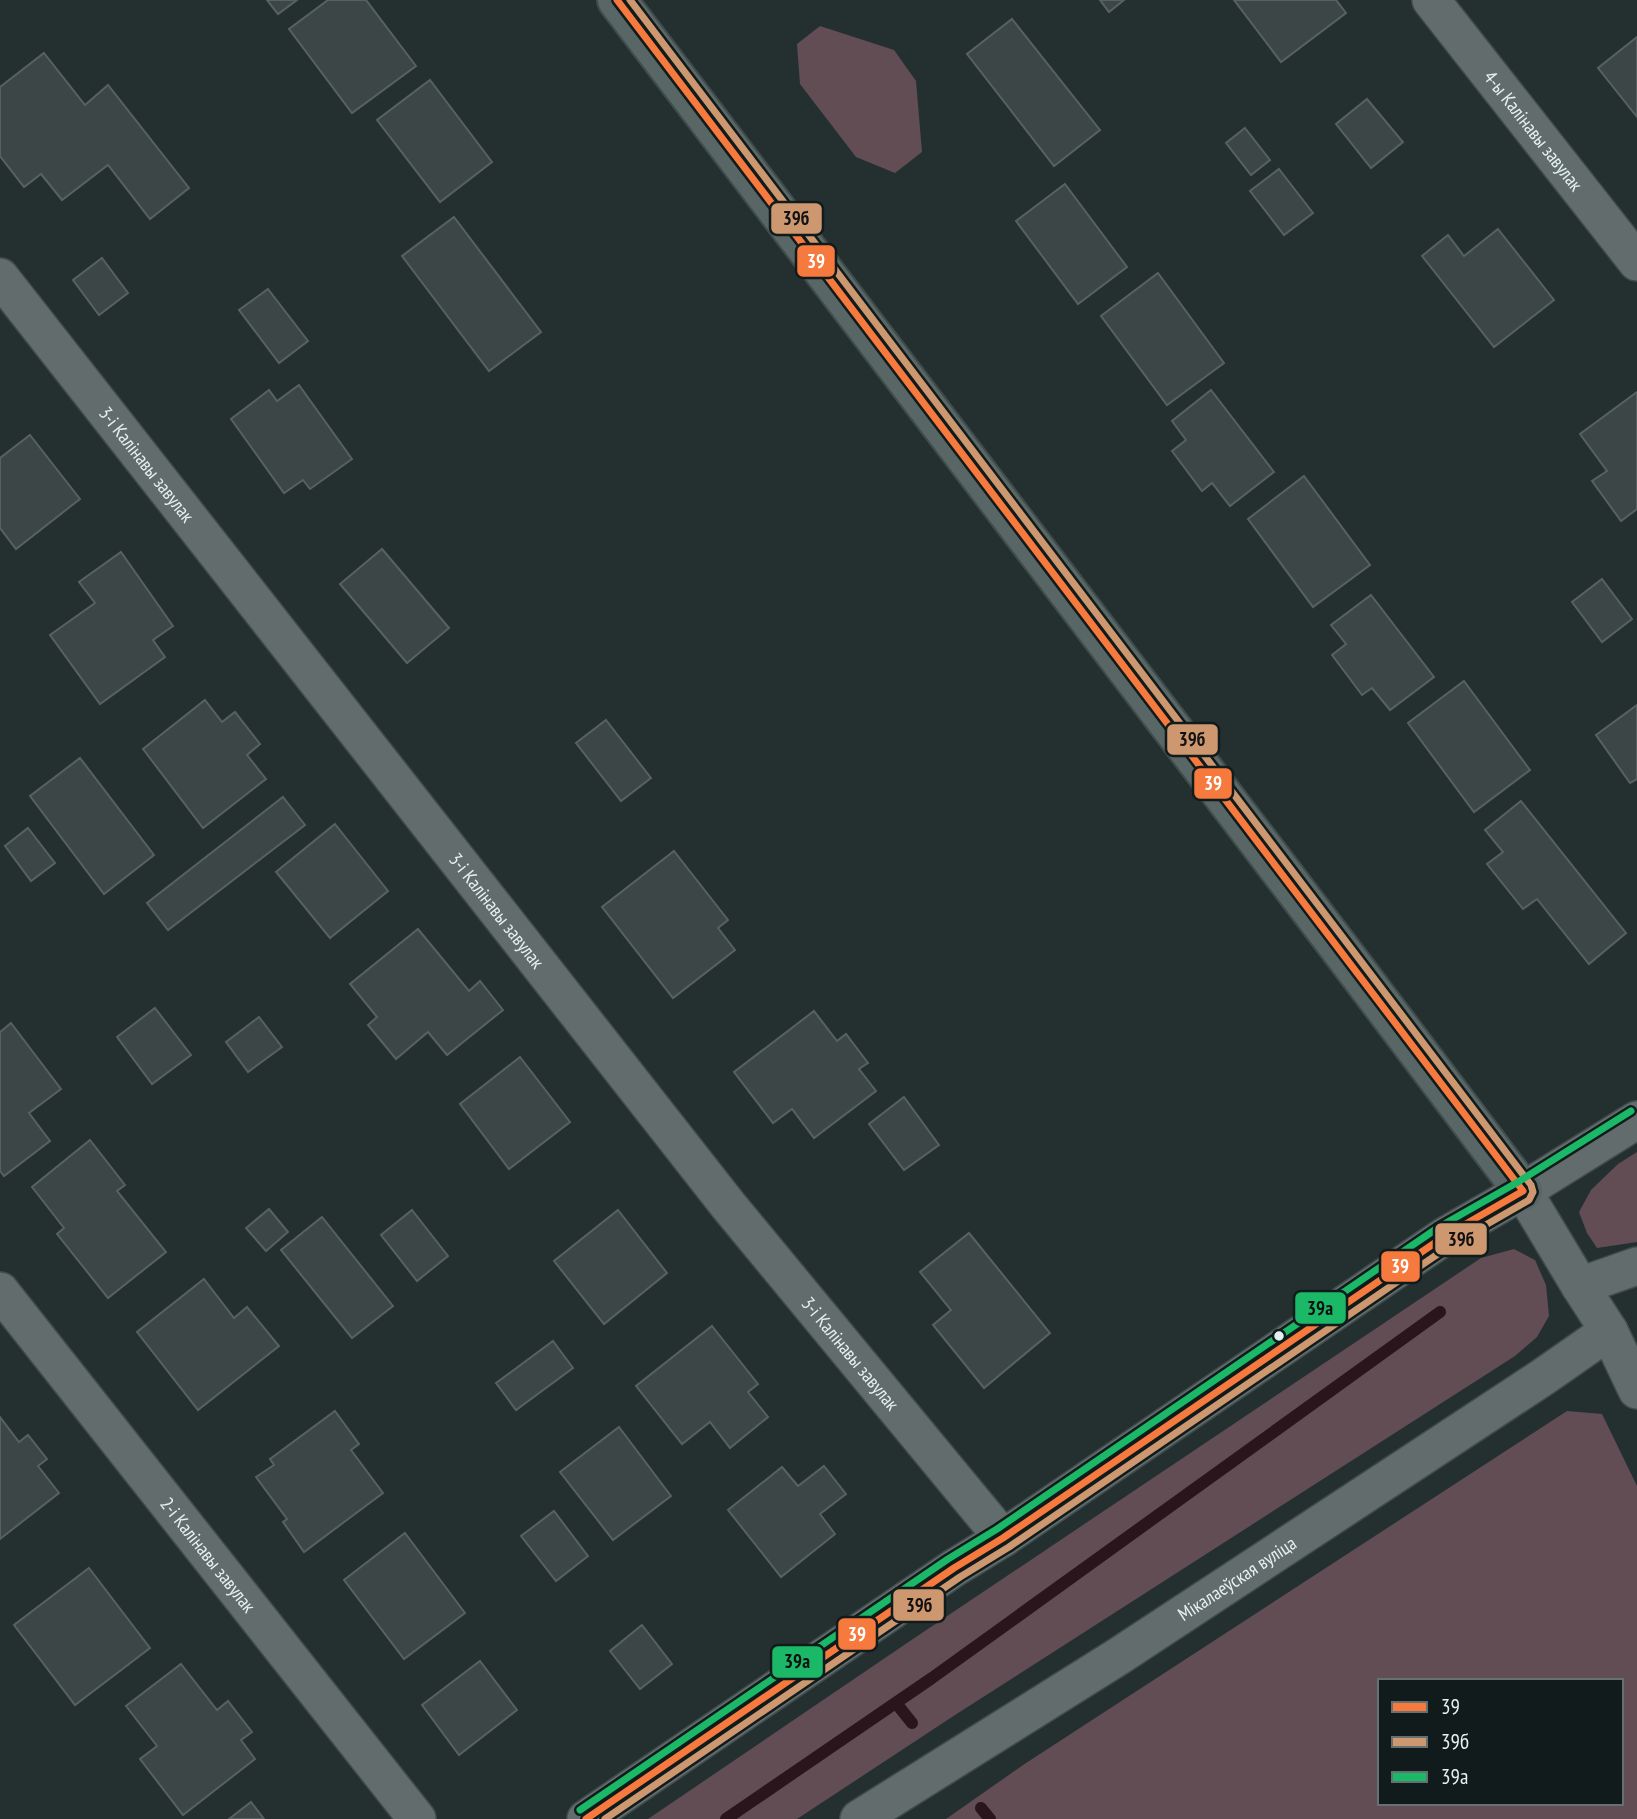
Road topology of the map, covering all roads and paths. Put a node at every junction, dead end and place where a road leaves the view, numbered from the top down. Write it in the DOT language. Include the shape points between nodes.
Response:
graph roads {
  1 [pos="617,0"];
  2 [pos="1431,0"];
  3 [pos="1637,262"];
  4 [pos="0,277"];
  5 [pos="1637,1120"];
  6 [pos="1523,1191"];
  7 [pos="1637,1266"];
  8 [pos="1580,1286"];
  9 [pos="0,1291"];
  10 [pos="1609,1331"];
  11 [pos="1637,1390"];
  12 [pos="1003,1538"];
  13 [pos="417,1819"];
  14 [pos="586,1819"];
  15 [pos="859,1819"];
  1 -- 6 [label="street"];
  2 -- 3 [label="street, 4-ы Калінавы завулак"];
  4 -- 12 [label="street, 3-і Калінавы завулак" via="728,1205"];
  5 -- 6 [label="street"];
  6 -- 8 [label="street"];
  6 -- 12 [label="street" via="1445,1236"];
  7 -- 8 [label="street"];
  8 -- 10 [label="street"];
  9 -- 13 [label="street, 2-і Калінавы завулак"];
  10 -- 11 [label="street"];
  10 -- 15 [label="street, Мікалаеўская вуліца" via="1119,1656"];
  12 -- 14 [label="street"];
}
